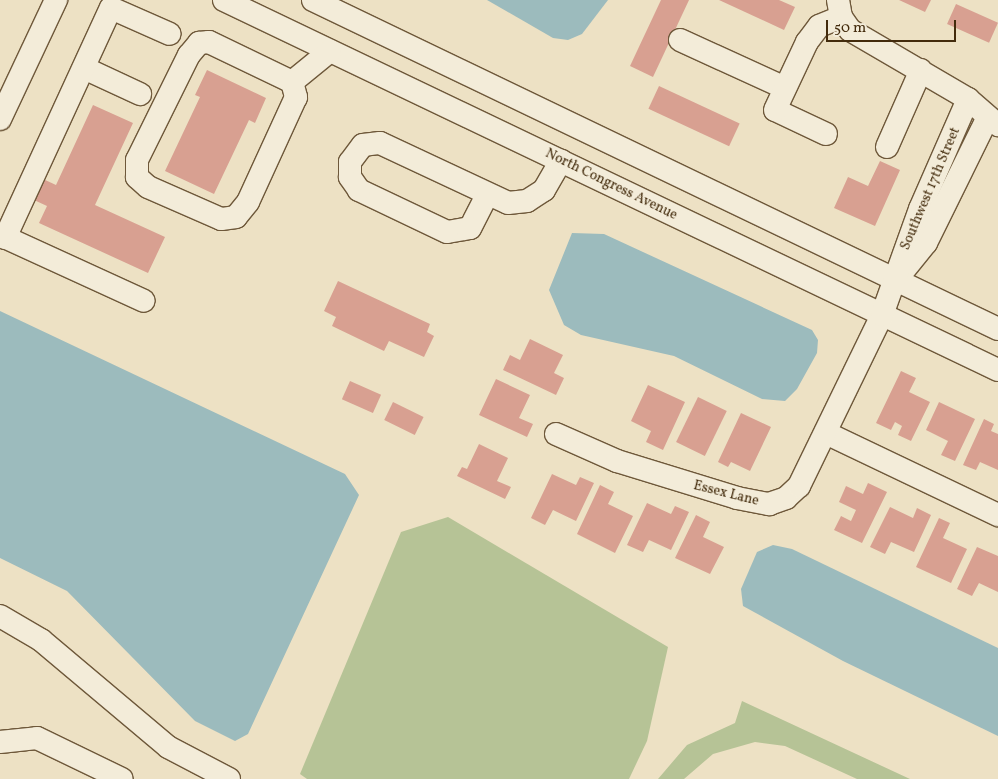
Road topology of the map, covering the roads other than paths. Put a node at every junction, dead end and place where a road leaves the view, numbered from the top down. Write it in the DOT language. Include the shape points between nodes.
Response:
graph roads {
  1 [pos="56,0"];
  2 [pos="224,0"];
  3 [pos="315,0"];
  4 [pos="350,8"];
  5 [pos="840,9"];
  6 [pos="170,34"];
  7 [pos="680,40"];
  8 [pos="330,51"];
  9 [pos="84,68"];
  10 [pos="922,70"];
  11 [pos="292,82"];
  12 [pos="785,88"];
  13 [pos="140,94"];
  14 [pos="968,99"];
  15 [pos="0,119"];
  16 [pos="994,121"];
  17 [pos="826,134"];
  18 [pos="887,147"];
  19 [pos="561,161"];
  20 [pos="487,195"];
  21 [pos="2,237"];
  22 [pos="895,280"];
  23 [pos="144,301"];
  24 [pos="882,315"];
  25 [pos="998,329"];
  26 [pos="998,370"];
  27 [pos="826,433"];
  28 [pos="556,434"];
  29 [pos="998,515"];
  30 [pos="7,619"];
  31 [pos="0,742"];
  32 [pos="122,779"];
  33 [pos="229,779"];
  1 -- 15 [label="street"];
  2 -- 8 [label="street, North Congress Avenue"];
  3 -- 4 [label="street"];
  4 -- 22 [label="street"];
  5 -- 10 [label="street" via="861,38"];
  5 -- 12 [label="street" via="819,26"];
  6 -- 9 [label="street" via="112,8"];
  7 -- 12 [label="street"];
  8 -- 11 [label="street"];
  8 -- 19 [label="street, North Congress Avenue"];
  9 -- 13 [label="street"];
  9 -- 21 [label="street"];
  10 -- 14 [label="street"];
  10 -- 18 [label="street"];
  11 -- 11 [label="street" via="210,42 199,43 188,55 137,160 137,177 148,187 221,219 236,217 248,202 296,97"];
  12 -- 17 [label="street" via="775,110"];
  14 -- 16 [label="street"];
  14 -- 22 [label="street, Southwest 17th Street"];
  16 -- 22 [label="street, Southwest 17th Street" via="926,243"];
  19 -- 20 [label="street" via="544,190 527,202 508,203"];
  19 -- 24 [label="street, North Congress Avenue"];
  20 -- 20 [label="street" via="380,143 363,145 350,162 350,177 359,190 447,232 470,228"];
  21 -- 23 [label="street"];
  22 -- 24 [label="street, Southwest 17th Street"];
  22 -- 25 [label="street"];
  24 -- 26 [label="street, North Congress Avenue"];
  24 -- 27 [label="street, Southwest 17th Street"];
  27 -- 28 [label="street, Essex Lane" via="799,486 786,498 769,504 678,481"];
  27 -- 29 [label="street"];
  30 -- 33 [label="street" via="41,640 168,747"];
  31 -- 32 [label="street" via="37,738"];
}
